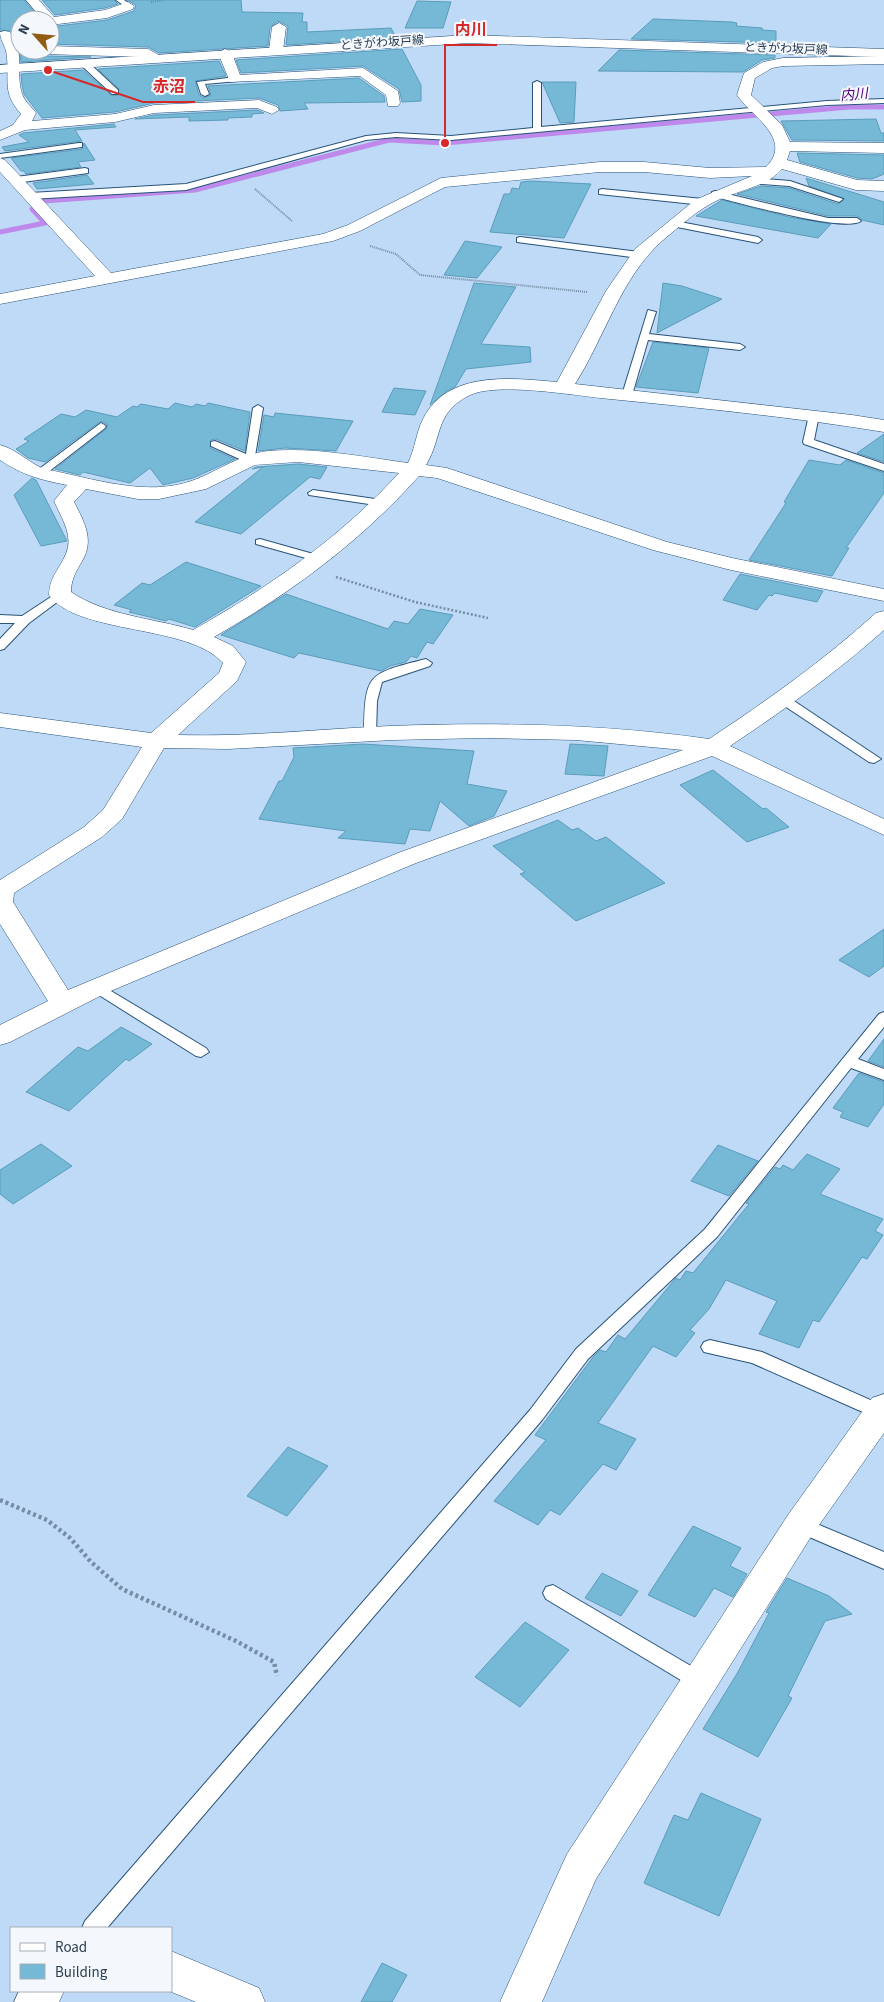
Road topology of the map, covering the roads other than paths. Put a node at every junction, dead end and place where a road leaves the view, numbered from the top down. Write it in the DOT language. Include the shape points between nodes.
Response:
graph roads {
  1 [pos="32,0"];
  2 [pos="124,3"];
  3 [pos="41,10"];
  4 [pos="60,20"];
  5 [pos="279,27"];
  6 [pos="8,43"];
  7 [pos="60,50"];
  8 [pos="276,50"];
  9 [pos="225,53"];
  10 [pos="884,53"];
  11 [pos="157,58"];
  12 [pos="884,60"];
  13 [pos="85,64"];
  14 [pos="6,69"];
  15 [pos="235,79"];
  16 [pos="537,83"];
  17 [pos="115,92"];
  18 [pos="204,94"];
  19 [pos="884,101"];
  20 [pos="393,103"];
  21 [pos="756,109"];
  22 [pos="272,110"];
  23 [pos="22,126"];
  24 [pos="537,130"];
  25 [pos="0,136"];
  26 [pos="79,145"];
  27 [pos="784,146"];
  28 [pos="884,148"];
  29 [pos="0,156"];
  30 [pos="0,163"];
  31 [pos="775,167"];
  32 [pos="85,171"];
  33 [pos="16,180"];
  34 [pos="752,181"];
  35 [pos="884,186"];
  36 [pos="602,192"];
  37 [pos="30,196"];
  38 [pos="709,198"];
  39 [pos="839,199"];
  40 [pos="857,221"];
  41 [pos="675,224"];
  42 [pos="520,240"];
  43 [pos="758,240"];
  44 [pos="639,255"];
  45 [pos="108,280"];
  46 [pos="0,299"];
  47 [pos="651,312"];
  48 [pos="644,337"];
  49 [pos="740,347"];
  50 [pos="562,389"];
  51 [pos="627,396"];
  52 [pos="258,408"];
  53 [pos="814,415"];
  54 [pos="101,426"];
  55 [pos="884,426"];
  56 [pos="215,444"];
  57 [pos="0,451"];
  58 [pos="250,460"];
  59 [pos="414,468"];
  60 [pos="884,468"];
  61 [pos="39,474"];
  62 [pos="80,483"];
  63 [pos="313,493"];
  64 [pos="382,503"];
  65 [pos="260,542"];
  66 [pos="314,563"];
  67 [pos="60,595"];
  68 [pos="884,595"];
  69 [pos="884,618"];
  70 [pos="0,619"];
  71 [pos="25,620"];
  72 [pos="196,638"];
  73 [pos="0,646"];
  74 [pos="426,663"];
  75 [pos="784,700"];
  76 [pos="0,720"];
  77 [pos="370,734"];
  78 [pos="157,741"];
  79 [pos="713,747"];
  80 [pos="874,759"];
  81 [pos="884,828"];
  82 [pos="0,903"];
  83 [pos="96,987"];
  84 [pos="63,1003"];
  85 [pos="884,1017"];
  86 [pos="0,1036"];
  87 [pos="201,1052"];
  88 [pos="848,1061"];
  89 [pos="884,1076"];
  90 [pos="710,1347"];
  91 [pos="882,1409"];
  92 [pos="800,1525"];
  93 [pos="884,1561"];
  94 [pos="553,1593"];
  95 [pos="701,1682"];
  96 [pos="94,1927"];
  97 [pos="172,1971"];
  98 [pos="42,1992"];
  99 [pos="34,2002"];
  100 [pos="244,2002"];
  101 [pos="521,2002"];
  1 -- 3 [label="street"];
  2 -- 4 [label="street" via="107,14"];
  5 -- 8 [label="street"];
  6 -- 14 [label="street"];
  7 -- 11 [label="street" via="148,53"];
  8 -- 9 [label="street, ときがわ坂戸線"];
  8 -- 10 [label="street, ときがわ坂戸線" via="475,39"];
  9 -- 11 [label="street, ときがわ坂戸線"];
  9 -- 15 [label="street"];
  11 -- 13 [label="street, ときがわ坂戸線"];
  12 -- 21 [label="street" via="768,65 750,76 745,86 744,95"];
  13 -- 14 [label="street, ときがわ坂戸線"];
  13 -- 17 [label="lane"];
  14 -- 23 [label="street" via="18,100 29,113"];
  15 -- 18 [label="lane" via="201,82"];
  15 -- 20 [label="street" via="363,72 393,94"];
  16 -- 24 [label="lane"];
  19 -- 21 [label="lane"];
  21 -- 24 [label="lane"];
  21 -- 27 [label="street" via="780,131"];
  22 -- 23 [label="street" via="259,104 154,109 115,118"];
  23 -- 25 [label="street" via="15,132"];
  24 -- 37 [label="lane" via="451,138 373,137 186,186"];
  26 -- 29 [label="lane"];
  27 -- 28 [label="street"];
  27 -- 31 [label="street"];
  30 -- 33 [label="street"];
  31 -- 34 [label="street"];
  31 -- 35 [label="street" via="856,185"];
  31 -- 45 [label="street" via="710,172 600,167 441,183 336,235"];
  32 -- 33 [label="lane"];
  33 -- 37 [label="street"];
  34 -- 38 [label="street"];
  34 -- 39 [label="lane" via="790,184"];
  36 -- 38 [label="lane"];
  37 -- 45 [label="street"];
  38 -- 40 [label="lane" via="828,221"];
  38 -- 41 [label="street"];
  41 -- 43 [label="lane"];
  41 -- 44 [label="street"];
  42 -- 44 [label="lane"];
  44 -- 50 [label="street" via="612,296"];
  45 -- 46 [label="street"];
  47 -- 48 [label="lane"];
  48 -- 49 [label="lane"];
  48 -- 51 [label="lane"];
  50 -- 51 [label="street"];
  50 -- 59 [label="street" via="492,386 472,387 458,394 441,406"];
  51 -- 53 [label="street"];
  52 -- 58 [label="lane"];
  53 -- 55 [label="street"];
  53 -- 60 [label="lane" via="808,442"];
  54 -- 61 [label="lane"];
  56 -- 58 [label="lane"];
  57 -- 61 [label="street"];
  58 -- 59 [label="street" via="298,456"];
  58 -- 62 [label="street" via="199,485 166,492 138,493"];
  59 -- 64 [label="street"];
  59 -- 68 [label="street" via="440,472 660,546 730,564"];
  61 -- 62 [label="street"];
  62 -- 67 [label="street" via="64,501 77,530 78,547 62,575"];
  63 -- 64 [label="lane"];
  64 -- 66 [label="street"];
  65 -- 66 [label="lane"];
  66 -- 72 [label="street" via="236,616"];
  67 -- 71 [label="lane"];
  67 -- 72 [label="street" via="103,614"];
  69 -- 75 [label="street"];
  70 -- 71 [label="lane"];
  71 -- 73 [label="lane"];
  72 -- 78 [label="street" via="232,654 235,662 229,676"];
  74 -- 77 [label="lane" via="374,682"];
  75 -- 79 [label="street"];
  75 -- 80 [label="lane"];
  76 -- 78 [label="street"];
  77 -- 78 [label="street"];
  77 -- 79 [label="street" via="536,732 628,736"];
  78 -- 82 [label="street" via="113,814 93,832 2,890"];
  79 -- 81 [label="street"];
  79 -- 83 [label="street" via="407,858"];
  82 -- 84 [label="street"];
  83 -- 84 [label="street"];
  83 -- 87 [label="lane"];
  84 -- 86 [label="street"];
  85 -- 88 [label="lane"];
  88 -- 89 [label="lane"];
  88 -- 96 [label="lane" via="711,1233 582,1354 536,1415"];
  90 -- 91 [label="lane" via="756,1356"];
  91 -- 92 [label="street"];
  92 -- 93 [label="lane"];
  92 -- 95 [label="street"];
  94 -- 95 [label="lane"];
  95 -- 101 [label="street" via="581,1867"];
  97 -- 100 [label="street"];
  98 -- 99 [label="street"];
}
